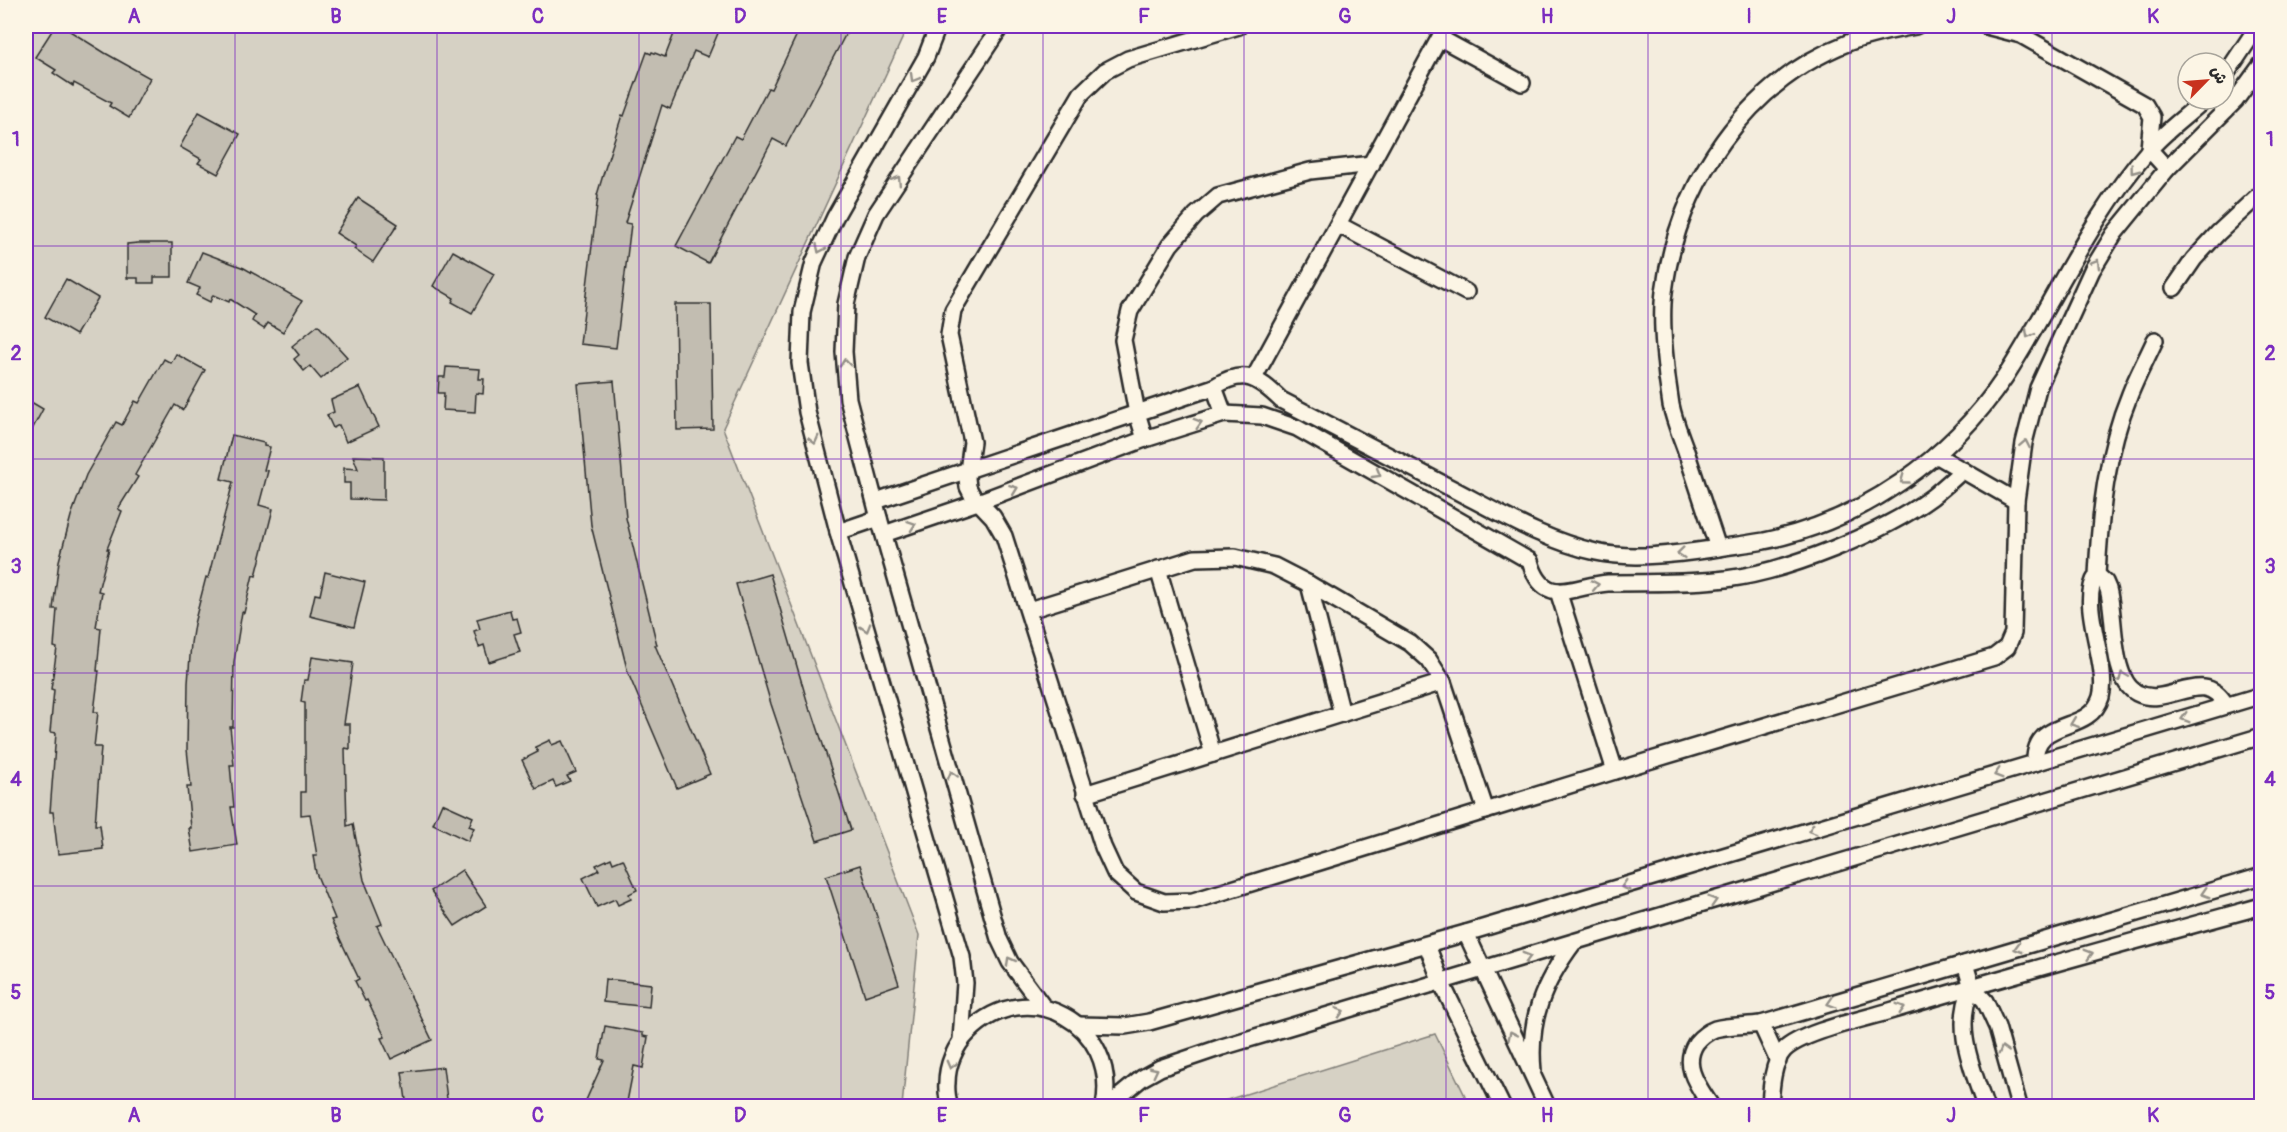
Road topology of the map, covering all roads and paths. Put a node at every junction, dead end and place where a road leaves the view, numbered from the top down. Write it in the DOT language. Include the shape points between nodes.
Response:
graph roads {
  1 [pos="938,26"];
  2 [pos="1001,26"];
  3 [pos="1239,26"];
  4 [pos="1916,26"];
  5 [pos="1986,26"];
  6 [pos="2258,26"];
  7 [pos="2027,30"];
  8 [pos="1443,32"];
  9 [pos="2236,59"];
  10 [pos="2262,64"];
  11 [pos="1522,83"];
  12 [pos="2192,111"];
  13 [pos="2149,149"];
  14 [pos="1372,164"];
  15 [pos="2167,169"];
  16 [pos="2262,192"];
  17 [pos="1339,225"];
  18 [pos="2174,288"];
  19 [pos="1466,292"];
  20 [pos="2155,340"];
  21 [pos="1254,378"];
  22 [pos="1214,387"];
  23 [pos="1137,413"];
  24 [pos="1224,414"];
  25 [pos="1145,439"];
  26 [pos="1936,455"];
  27 [pos="968,468"];
  28 [pos="1963,471"];
  29 [pos="876,501"];
  30 [pos="2016,501"];
  31 [pos="978,502"];
  32 [pos="879,518"];
  33 [pos="838,532"];
  34 [pos="884,534"];
  35 [pos="1542,536"];
  36 [pos="1719,548"];
  37 [pos="1530,561"];
  38 [pos="1158,569"];
  39 [pos="2097,575"];
  40 [pos="1309,584"];
  41 [pos="1558,591"];
  42 [pos="1029,610"];
  43 [pos="1443,682"];
  44 [pos="2262,695"];
  45 [pos="2226,705"];
  46 [pos="1342,714"];
  47 [pos="2262,736"];
  48 [pos="1213,754"];
  49 [pos="2035,763"];
  50 [pos="1615,771"];
  51 [pos="1086,794"];
  52 [pos="1486,811"];
  53 [pos="2262,876"];
  54 [pos="2262,906"];
  55 [pos="2114,920"];
  56 [pos="1466,933"];
  57 [pos="1574,942"];
  58 [pos="1427,945"];
  59 [pos="2121,945"];
  60 [pos="1965,964"];
  61 [pos="1482,970"];
  62 [pos="1441,982"];
  63 [pos="1972,987"];
  64 [pos="1044,1008"];
  65 [pos="1761,1024"];
  66 [pos="1078,1025"];
  67 [pos="962,1040"];
  68 [pos="1778,1061"];
  69 [pos="1535,1083"];
  70 [pos="949,1107"];
  71 [pos="1106,1107"];
  72 [pos="1502,1107"];
  73 [pos="1546,1107"];
  74 [pos="1711,1107"];
  75 [pos="1770,1107"];
  76 [pos="1985,1107"];
  77 [pos="2019,1107"];
  1 -- 33 [label="street, one-way" via="926,57 835,217 814,262 802,312 800,363 807,412"];
  29 -- 2 [label="street, one-way" via="848,399 844,352 846,304 857,257 876,214"];
  3 -- 27 [label="street" via="1128,58 1105,71 1081,94 953,310 949,335 972,442"];
  4 -- 36 [label="street" via="1882,32 1817,57 1761,98 1713,154 1694,188 1674,239 1663,294 1664,351 1672,407"];
  5 -- 7 [label="street"];
  6 -- 9 [label="street"];
  7 -- 13 [label="street" via="2145,105 2152,117"];
  8 -- 11 [label="street"];
  8 -- 14 [label="street"];
  10 -- 15 [label="street" via="2235,101"];
  12 -- 13 [label="street"];
  13 -- 15 [label="street"];
  13 -- 26 [label="street, one-way" via="2094,223 2005,376 1974,418"];
  14 -- 17 [label="street"];
  14 -- 23 [label="street" via="1310,171 1218,196 1196,215 1170,245 1130,311 1123,340"];
  30 -- 15 [label="street, one-way" via="2024,443 2038,388 2092,270 2114,234"];
  16 -- 18 [label="street" via="2194,259"];
  17 -- 19 [label="street"];
  17 -- 21 [label="street"];
  20 -- 39 [label="street" via="2129,395 2111,454 2100,514"];
  21 -- 22 [label="street" via="1243,375"];
  21 -- 35 [label="street" via="1281,400"];
  22 -- 23 [label="street"];
  22 -- 24 [label="street"];
  23 -- 25 [label="street"];
  23 -- 27 [label="street"];
  25 -- 24 [label="street, one-way"];
  24 -- 37 [label="street, one-way" via="1262,416 1297,428"];
  31 -- 25 [label="street, one-way"];
  26 -- 28 [label="street"];
  26 -- 36 [label="street, one-way" via="1897,485 1811,528"];
  27 -- 29 [label="street"];
  27 -- 31 [label="street" via="968,487"];
  28 -- 30 [label="street"];
  41 -- 28 [label="street, one-way" via="1605,583 1728,579 1795,563 1890,522 1930,498"];
  29 -- 32 [label="street"];
  30 -- 50 [label="street" via="2013,633 2007,647 1994,657"];
  34 -- 31 [label="street, one-way"];
  31 -- 42 [label="street" via="1004,536"];
  32 -- 33 [label="street"];
  32 -- 34 [label="street"];
  33 -- 67 [label="street, one-way" via="962,957"];
  64 -- 34 [label="street, one-way" via="1010,962 999,939"];
  36 -- 35 [label="street, one-way" via="1663,555 1598,553"];
  35 -- 37 [label="street"];
  37 -- 41 [label="street" via="1539,581"];
  38 -- 40 [label="street" via="1196,558 1235,557 1274,566"];
  38 -- 42 [label="street"];
  38 -- 48 [label="street"];
  45 -- 39 [label="street, one-way" via="2216,692 2204,688 2156,697 2131,690 2121,674 2108,589"];
  39 -- 49 [label="street, one-way" via="2090,597 2101,696 2086,718 2041,738 2034,753"];
  40 -- 43 [label="street" via="1410,643 1429,660"];
  40 -- 46 [label="street"];
  41 -- 50 [label="street"];
  42 -- 51 [label="street"];
  43 -- 46 [label="street"];
  43 -- 52 [label="street"];
  44 -- 45 [label="street"];
  45 -- 49 [label="street, one-way"];
  46 -- 48 [label="street"];
  57 -- 47 [label="street, one-way"];
  48 -- 51 [label="street"];
  49 -- 56 [label="street, one-way"];
  50 -- 52 [label="street"];
  51 -- 52 [label="street" via="1115,873 1136,892 1164,902 1193,902"];
  53 -- 55 [label="street, one-way"];
  54 -- 59 [label="street"];
  55 -- 59 [label="street"];
  55 -- 60 [label="street, one-way"];
  56 -- 58 [label="street"];
  56 -- 61 [label="street"];
  61 -- 57 [label="street, one-way"];
  57 -- 69 [label="street" via="1542,993 1534,1023"];
  58 -- 62 [label="street"];
  58 -- 66 [label="street" via="1149,1022"];
  63 -- 59 [label="street, one-way"];
  60 -- 63 [label="street"];
  60 -- 65 [label="street, one-way"];
  61 -- 62 [label="street"];
  69 -- 61 [label="street, one-way"];
  71 -- 62 [label="street, one-way" via="1160,1068"];
  62 -- 72 [label="street"];
  68 -- 63 [label="street, one-way" via="1792,1043 1820,1032"];
  63 -- 76 [label="street" via="1963,1011 1964,1034"];
  77 -- 63 [label="street, one-way" via="1997,1027 1985,1001"];
  64 -- 66 [label="street"];
  64 -- 67 [label="street" via="1021,1006 998,1011 978,1023"];
  65 -- 68 [label="street"];
  65 -- 74 [label="street" via="1716,1029 1698,1040 1692,1050 1691,1071"];
  66 -- 71 [label="street" via="1101,1055 1107,1083"];
  67 -- 70 [label="street, one-way" via="951,1060 946,1084"];
  68 -- 75 [label="street"];
  69 -- 73 [label="street"];
}
